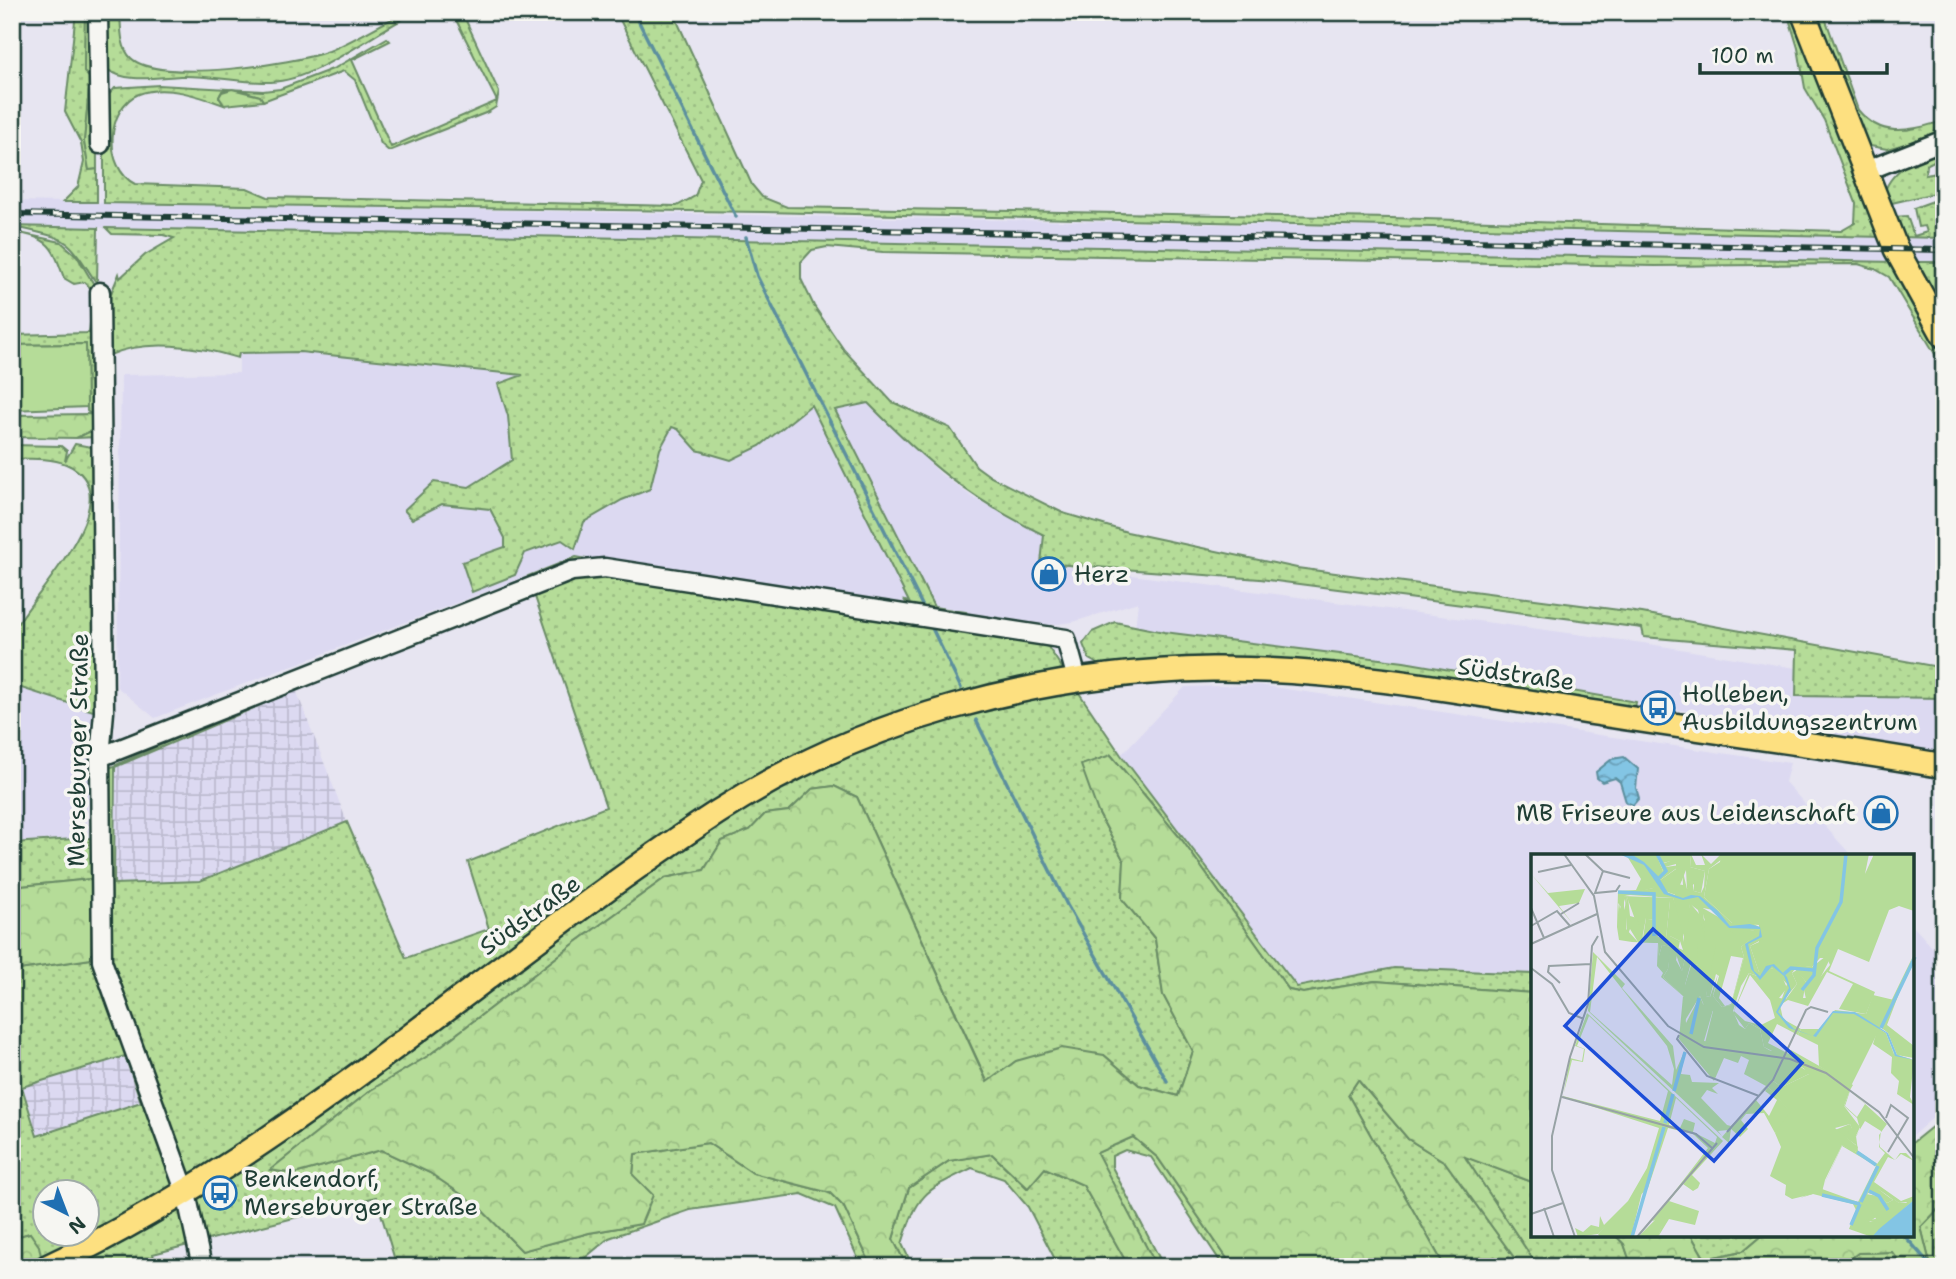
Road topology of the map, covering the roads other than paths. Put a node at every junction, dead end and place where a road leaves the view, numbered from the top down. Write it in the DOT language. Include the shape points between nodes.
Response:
graph roads {
  1 [pos="99,12"];
  2 [pos="1803,12"];
  3 [pos="1944,140"];
  4 [pos="100,144"];
  5 [pos="1863,172"];
  6 [pos="100,292"];
  7 [pos="1944,336"];
  8 [pos="1077,679"];
  9 [pos="100,757"];
  10 [pos="1944,766"];
  11 [pos="186,1193"];
  12 [pos="47,1267"];
  13 [pos="202,1267"];
  1 -- 4 [label="street"];
  2 -- 5 [label="main road"];
  3 -- 5 [label="street"];
  5 -- 7 [label="main road" via="1896,249"];
  6 -- 9 [label="street, Merseburger Straße" via="104,712"];
  8 -- 9 [label="street" via="1066,639 605,568 572,571"];
  8 -- 10 [label="main road, Südstraße" via="1210,669 1315,674"];
  8 -- 11 [label="main road, Südstraße" via="926,715 819,756 720,811 308,1113"];
  9 -- 11 [label="street, Merseburger Straße" via="102,961"];
  11 -- 12 [label="main road, Südstraße"];
  11 -- 13 [label="street, Merseburger Straße"];
}
